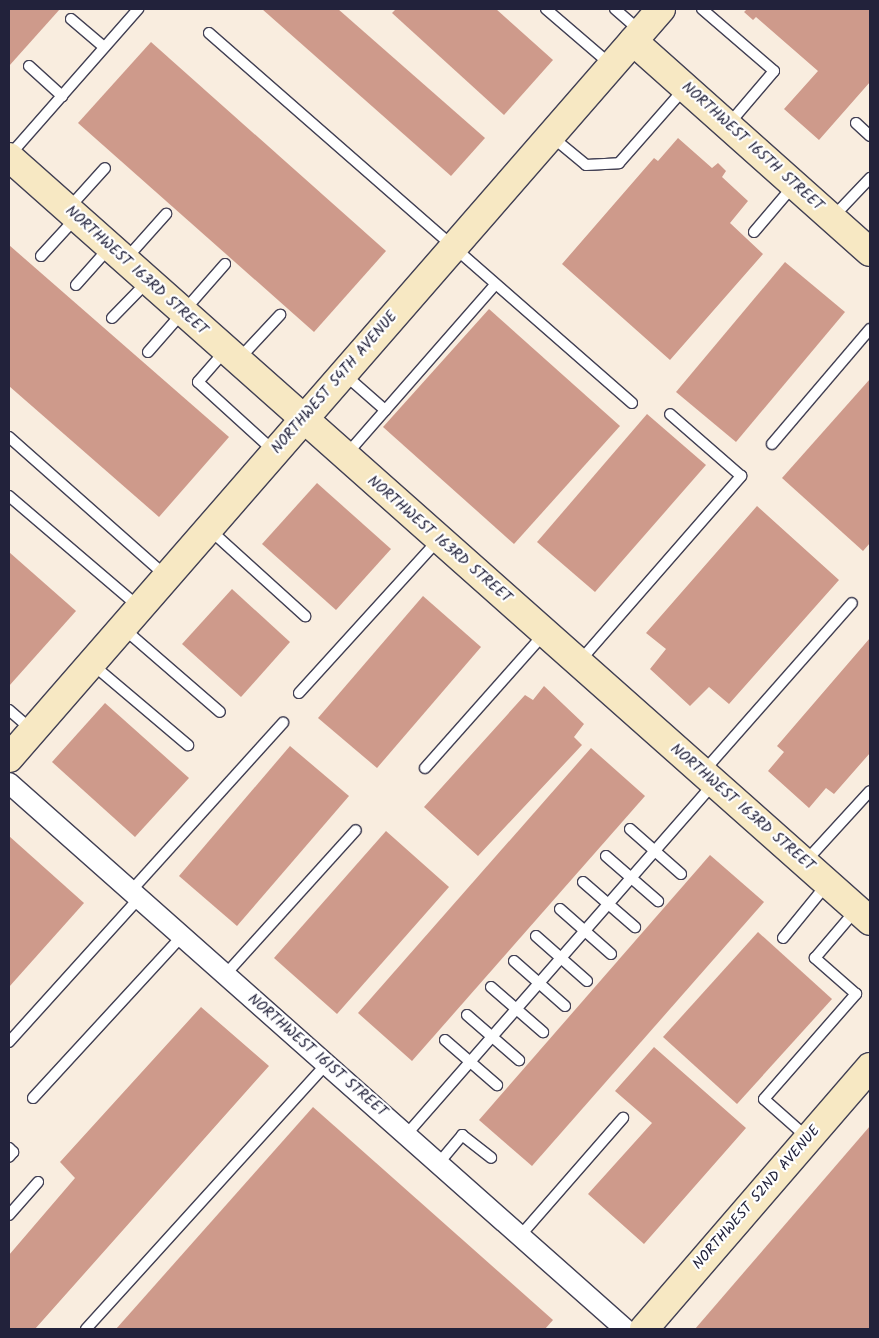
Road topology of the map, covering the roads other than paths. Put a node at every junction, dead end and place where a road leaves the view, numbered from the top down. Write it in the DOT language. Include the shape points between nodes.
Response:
graph roads {
  1 [pos="138,9"];
  2 [pos="546,9"];
  3 [pos="615,9"];
  4 [pos="661,9"];
  5 [pos="702,9"];
  6 [pos="71,19"];
  7 [pos="209,33"];
  8 [pos="637,37"];
  9 [pos="104,47"];
  10 [pos="29,66"];
  11 [pos="612,66"];
  12 [pos="685,87"];
  13 [pos="62,96"];
  14 [pos="856,123"];
  15 [pos="728,126"];
  16 [pos="551,136"];
  17 [pos="870,136"];
  18 [pos="13,164"];
  19 [pos="105,168"];
  20 [pos="870,178"];
  21 [pos="794,184"];
  22 [pos="72,214"];
  23 [pos="166,214"];
  24 [pos="832,218"];
  25 [pos="754,232"];
  26 [pos="453,248"];
  27 [pos="870,252"];
  28 [pos="117,254"];
  29 [pos="41,256"];
  30 [pos="225,264"];
  31 [pos="148,281"];
  32 [pos="76,285"];
  33 [pos="495,285"];
  34 [pos="182,311"];
  35 [pos="280,314"];
  36 [pos="112,318"];
  37 [pos="870,329"];
  38 [pos="148,352"];
  39 [pos="232,356"];
  40 [pos="344,373"];
  41 [pos="632,403"];
  42 [pos="385,410"];
  43 [pos="670,414"];
  44 [pos="303,420"];
  45 [pos="9,437"];
  46 [pos="772,444"];
  47 [pos="275,452"];
  48 [pos="345,456"];
  49 [pos="9,496"];
  50 [pos="208,529"];
  51 [pos="439,539"];
  52 [pos="166,577"];
  53 [pos="852,603"];
  54 [pos="305,616"];
  55 [pos="131,618"];
  56 [pos="545,633"];
  57 [pos="578,663"];
  58 [pos="91,664"];
  59 [pos="299,693"];
  60 [pos="9,710"];
  61 [pos="220,712"];
  62 [pos="283,723"];
  63 [pos="32,731"];
  64 [pos="188,745"];
  65 [pos="9,758"];
  66 [pos="425,768"];
  67 [pos="708,778"];
  68 [pos="9,783"];
  69 [pos="870,791"];
  70 [pos="630,829"];
  71 [pos="356,830"];
  72 [pos="655,851"];
  73 [pos="606,856"];
  74 [pos="804,863"];
  75 [pos="681,874"];
  76 [pos="632,878"];
  77 [pos="583,882"];
  78 [pos="828,884"];
  79 [pos="135,895"];
  80 [pos="658,901"];
  81 [pos="609,904"];
  82 [pos="560,909"];
  83 [pos="864,915"];
  84 [pos="635,927"];
  85 [pos="585,931"];
  86 [pos="182,936"];
  87 [pos="536,936"];
  88 [pos="783,938"];
  89 [pos="611,954"];
  90 [pos="561,958"];
  91 [pos="514,961"];
  92 [pos="225,975"];
  93 [pos="588,981"];
  94 [pos="539,983"];
  95 [pos="491,988"];
  96 [pos="566,1006"];
  97 [pos="516,1009"];
  98 [pos="468,1015"];
  99 [pos="542,1032"];
  100 [pos="493,1037"];
  101 [pos="446,1040"];
  102 [pos="9,1042"];
  103 [pos="519,1060"];
  104 [pos="471,1062"];
  105 [pos="326,1064"];
  106 [pos="870,1067"];
  107 [pos="497,1085"];
  108 [pos="33,1098"];
  109 [pos="623,1118"];
  110 [pos="406,1135"];
  111 [pos="808,1138"];
  112 [pos="9,1148"];
  113 [pos="9,1157"];
  114 [pos="491,1158"];
  115 [pos="438,1164"];
  116 [pos="38,1182"];
  117 [pos="9,1215"];
  118 [pos="520,1236"];
  119 [pos="86,1329"];
  120 [pos="640,1329"];
  1 -- 9 [label="lane"];
  2 -- 11 [label="lane"];
  3 -- 8 [label="lane"];
  4 -- 8 [label="street, NORTHWEST 54TH AVENUE"];
  5 -- 15 [label="lane" via="774,71"];
  6 -- 9 [label="lane"];
  7 -- 26 [label="lane"];
  8 -- 11 [label="street, NORTHWEST 54TH AVENUE"];
  8 -- 12 [label="street, NORTHWEST 165TH STREET"];
  9 -- 13 [label="lane"];
  10 -- 13 [label="lane"];
  11 -- 16 [label="street, NORTHWEST 54TH AVENUE"];
  12 -- 15 [label="street, NORTHWEST 165TH STREET"];
  12 -- 16 [label="lane" via="619,163 586,165"];
  13 -- 18 [label="lane"];
  14 -- 17 [label="lane"];
  15 -- 21 [label="street, NORTHWEST 165TH STREET"];
  16 -- 26 [label="street, NORTHWEST 54TH AVENUE"];
  18 -- 22 [label="street, NORTHWEST 163RD STREET"];
  19 -- 22 [label="lane"];
  20 -- 24 [label="lane"];
  21 -- 24 [label="street, NORTHWEST 165TH STREET"];
  21 -- 25 [label="lane"];
  22 -- 28 [label="street, NORTHWEST 163RD STREET"];
  22 -- 29 [label="lane"];
  23 -- 28 [label="lane"];
  24 -- 27 [label="street, NORTHWEST 165TH STREET"];
  26 -- 33 [label="lane"];
  26 -- 40 [label="street, NORTHWEST 54TH AVENUE"];
  28 -- 31 [label="street, NORTHWEST 163RD STREET"];
  28 -- 32 [label="lane"];
  30 -- 34 [label="lane"];
  31 -- 34 [label="street, NORTHWEST 163RD STREET"];
  31 -- 36 [label="lane"];
  33 -- 41 [label="lane"];
  33 -- 42 [label="lane"];
  34 -- 38 [label="lane"];
  34 -- 39 [label="street, NORTHWEST 163RD STREET"];
  35 -- 39 [label="lane"];
  37 -- 46 [label="lane"];
  39 -- 44 [label="street, NORTHWEST 163RD STREET"];
  39 -- 47 [label="lane" via="198,382"];
  40 -- 42 [label="lane"];
  40 -- 44 [label="street, NORTHWEST 54TH AVENUE"];
  42 -- 48 [label="lane"];
  43 -- 57 [label="lane" via="741,476"];
  44 -- 47 [label="street, NORTHWEST 54TH AVENUE"];
  44 -- 48 [label="street, NORTHWEST 163RD STREET"];
  45 -- 52 [label="lane"];
  47 -- 50 [label="street, NORTHWEST 54TH AVENUE"];
  48 -- 51 [label="street, NORTHWEST 163RD STREET"];
  49 -- 55 [label="lane"];
  50 -- 52 [label="street, NORTHWEST 54TH AVENUE"];
  50 -- 54 [label="lane"];
  51 -- 56 [label="street, NORTHWEST 163RD STREET"];
  51 -- 59 [label="lane"];
  52 -- 55 [label="street, NORTHWEST 54TH AVENUE"];
  53 -- 67 [label="lane"];
  55 -- 58 [label="street, NORTHWEST 54TH AVENUE"];
  55 -- 61 [label="lane"];
  56 -- 57 [label="street, NORTHWEST 163RD STREET"];
  56 -- 66 [label="lane"];
  57 -- 67 [label="street, NORTHWEST 163RD STREET"];
  58 -- 63 [label="street, NORTHWEST 54TH AVENUE"];
  58 -- 64 [label="lane"];
  60 -- 63 [label="lane"];
  62 -- 79 [label="lane"];
  63 -- 65 [label="street, NORTHWEST 54TH AVENUE"];
  67 -- 72 [label="lane"];
  67 -- 74 [label="street, NORTHWEST 163RD STREET"];
  68 -- 79 [label="street, NORTHWEST 161ST STREET"];
  69 -- 74 [label="lane"];
  70 -- 72 [label="lane"];
  71 -- 92 [label="lane"];
  72 -- 75 [label="lane"];
  72 -- 76 [label="lane"];
  73 -- 76 [label="lane"];
  74 -- 78 [label="street, NORTHWEST 163RD STREET"];
  76 -- 80 [label="lane"];
  76 -- 81 [label="lane"];
  77 -- 81 [label="lane"];
  78 -- 83 [label="street, NORTHWEST 163RD STREET"];
  78 -- 88 [label="lane"];
  79 -- 86 [label="street, NORTHWEST 161ST STREET"];
  79 -- 102 [label="lane"];
  81 -- 84 [label="lane"];
  81 -- 85 [label="lane"];
  82 -- 85 [label="lane"];
  83 -- 111 [label="lane" via="815,958 856,994 764,1099"];
  85 -- 89 [label="lane"];
  85 -- 90 [label="lane"];
  86 -- 92 [label="street, NORTHWEST 161ST STREET"];
  86 -- 108 [label="lane"];
  87 -- 90 [label="lane"];
  90 -- 93 [label="lane"];
  90 -- 94 [label="lane"];
  91 -- 94 [label="lane"];
  92 -- 105 [label="street, NORTHWEST 161ST STREET"];
  94 -- 96 [label="lane"];
  94 -- 97 [label="lane"];
  95 -- 97 [label="lane"];
  97 -- 99 [label="lane"];
  97 -- 100 [label="lane"];
  98 -- 100 [label="lane"];
  100 -- 103 [label="lane"];
  100 -- 104 [label="lane"];
  101 -- 104 [label="lane"];
  104 -- 107 [label="lane"];
  104 -- 110 [label="lane"];
  105 -- 110 [label="street, NORTHWEST 161ST STREET"];
  105 -- 119 [label="lane"];
  106 -- 111 [label="street, NORTHWEST 52ND AVENUE"];
  109 -- 118 [label="lane"];
  110 -- 115 [label="street, NORTHWEST 161ST STREET"];
  111 -- 120 [label="street, NORTHWEST 52ND AVENUE"];
  112 -- 113 [label="lane" via="13,1152"];
  114 -- 115 [label="lane" via="462,1135"];
  115 -- 118 [label="street, NORTHWEST 161ST STREET"];
  116 -- 117 [label="lane"];
  118 -- 120 [label="street, NORTHWEST 161ST STREET"];
}
